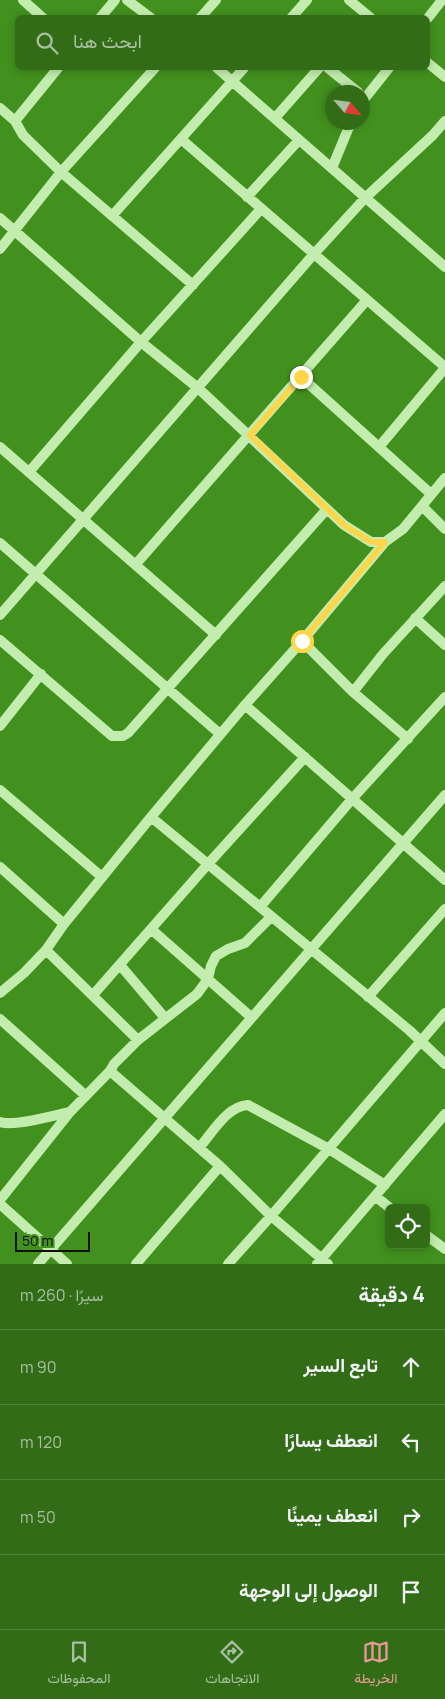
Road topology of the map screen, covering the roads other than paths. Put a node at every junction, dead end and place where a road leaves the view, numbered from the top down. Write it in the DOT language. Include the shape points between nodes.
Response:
graph roads {
  1 [pos="23,0"];
  2 [pos="116,0"];
  3 [pos="127,0"];
  4 [pos="216,0"];
  5 [pos="307,0"];
  6 [pos="349,0"];
  7 [pos="442,0"];
  8 [pos="40,15"];
  9 [pos="103,15"];
  10 [pos="147,15"];
  11 [pos="203,15"];
  12 [pos="294,15"];
  13 [pos="367,15"];
  14 [pos="430,15"];
  15 [pos="430,65"];
  16 [pos="56,70"];
  17 [pos="153,70"];
  18 [pos="220,70"];
  19 [pos="242,70"];
  20 [pos="317,70"];
  21 [pos="330,70"];
  22 [pos="386,70"];
  23 [pos="445,77"];
  24 [pos="232,80"];
  25 [pos="348,85"];
  26 [pos="370,88"];
  27 [pos="0,108"];
  28 [pos="275,118"];
  29 [pos="14,120"];
  30 [pos="445,121"];
  31 [pos="348,130"];
  32 [pos="181,139"];
  33 [pos="299,140"];
  34 [pos="332,168"];
  35 [pos="61,172"];
  36 [pos="247,197"];
  37 [pos="365,198"];
  38 [pos="261,209"];
  39 [pos="112,216"];
  40 [pos="0,218"];
  41 [pos="14,232"];
  42 [pos="0,249"];
  43 [pos="313,255"];
  44 [pos="445,267"];
  45 [pos="193,285"];
  46 [pos="366,301"];
  47 [pos="141,342"];
  48 [pos="445,367"];
  49 [pos="301,377"];
  50 [pos="198,388"];
  51 [pos="250,435"];
  52 [pos="0,447"];
  53 [pos="378,447"];
  54 [pos="29,472"];
  55 [pos="445,478"];
  56 [pos="431,494"];
  57 [pos="422,506"];
  58 [pos="326,509"];
  59 [pos="84,520"];
  60 [pos="445,528"];
  61 [pos="385,542"];
  62 [pos="0,543"];
  63 [pos="136,564"];
  64 [pos="36,575"];
  65 [pos="445,586"];
  66 [pos="0,615"];
  67 [pos="416,618"];
  68 [pos="216,635"];
  69 [pos="0,640"];
  70 [pos="302,641"];
  71 [pos="445,645"];
  72 [pos="41,674"];
  73 [pos="168,689"];
  74 [pos="353,692"];
  75 [pos="445,697"];
  76 [pos="245,705"];
  77 [pos="0,726"];
  78 [pos="220,734"];
  79 [pos="408,739"];
  80 [pos="305,757"];
  81 [pos="0,790"];
  82 [pos="445,795"];
  83 [pos="352,799"];
  84 [pos="150,817"];
  85 [pos="403,843"];
  86 [pos="208,864"];
  87 [pos="0,866"];
  88 [pos="102,877"];
  89 [pos="445,880"];
  90 [pos="260,907"];
  91 [pos="445,910"];
  92 [pos="271,917"];
  93 [pos="64,924"];
  94 [pos="151,929"];
  95 [pos="310,949"];
  96 [pos="46,950"];
  97 [pos="120,965"];
  98 [pos="208,979"];
  99 [pos="1,990"];
  100 [pos="93,995"];
  101 [pos="368,996"];
  102 [pos="445,1013"];
  103 [pos="251,1017"];
  104 [pos="164,1018"];
  105 [pos="0,1019"];
  106 [pos="138,1040"];
  107 [pos="420,1041"];
  108 [pos="445,1064"];
  109 [pos="110,1071"];
  110 [pos="86,1096"];
  111 [pos="70,1112"];
  112 [pos="445,1114"];
  113 [pos="164,1117"];
  114 [pos="0,1122"];
  115 [pos="199,1148"];
  116 [pos="329,1149"];
  117 [pos="220,1166"];
  118 [pos="385,1185"];
  119 [pos="375,1196"];
  120 [pos="0,1202"];
  121 [pos="385,1204"];
  122 [pos="271,1216"];
  123 [pos="430,1238"];
  124 [pos="50,1250"];
  125 [pos="445,1250"];
  126 [pos="322,1262"];
  127 [pos="38,1264"];
  128 [pos="67,1264"];
  129 [pos="136,1264"];
  130 [pos="228,1264"];
  1 -- 8 [label="street"];
  2 -- 9 [label="street"];
  3 -- 10 [label="street"];
  4 -- 11 [label="street"];
  5 -- 12 [label="street"];
  6 -- 13 [label="street"];
  7 -- 14 [label="street"];
  15 -- 23 [label="street"];
  16 -- 29 [label="street"];
  17 -- 35 [label="street"];
  18 -- 24 [label="street"];
  19 -- 24 [label="street"];
  20 -- 28 [label="street"];
  21 -- 25 [label="street"];
  22 -- 26 [label="street"];
  24 -- 28 [label="street"];
  24 -- 32 [label="street"];
  27 -- 29 [label="street"];
  28 -- 33 [label="street"];
  29 -- 35 [label="street" via="23,135"];
  30 -- 37 [label="street"];
  31 -- 34 [label="street"];
  32 -- 36 [label="street"];
  32 -- 39 [label="street"];
  33 -- 34 [label="street"];
  33 -- 36 [label="street"];
  34 -- 37 [label="street"];
  35 -- 39 [label="street"];
  35 -- 41 [label="street"];
  36 -- 38 [label="street"];
  37 -- 43 [label="street"];
  37 -- 44 [label="street"];
  38 -- 43 [label="street"];
  38 -- 45 [label="street"];
  39 -- 45 [label="street"];
  40 -- 41 [label="street"];
  41 -- 42 [label="street"];
  41 -- 47 [label="street"];
  43 -- 46 [label="street"];
  43 -- 50 [label="street"];
  45 -- 47 [label="street"];
  46 -- 48 [label="street"];
  46 -- 49 [label="street"];
  47 -- 50 [label="street"];
  47 -- 54 [label="street"];
  48 -- 53 [label="street"];
  49 -- 51 [label="street"];
  49 -- 53 [label="street"];
  50 -- 51 [label="street"];
  50 -- 59 [label="street"];
  51 -- 58 [label="street"];
  51 -- 63 [label="street"];
  52 -- 54 [label="street"];
  53 -- 56 [label="street"];
  54 -- 59 [label="street"];
  55 -- 56 [label="street"];
  56 -- 57 [label="street"];
  57 -- 60 [label="street"];
  57 -- 61 [label="street" via="403,529"];
  58 -- 61 [label="street" via="371,542"];
  58 -- 68 [label="street"];
  59 -- 63 [label="street"];
  59 -- 64 [label="street"];
  61 -- 70 [label="street"];
  62 -- 64 [label="street"];
  63 -- 68 [label="street"];
  64 -- 66 [label="street"];
  64 -- 73 [label="street"];
  65 -- 67 [label="street"];
  67 -- 71 [label="street"];
  67 -- 74 [label="street"];
  68 -- 73 [label="street"];
  69 -- 72 [label="street"];
  70 -- 74 [label="street"];
  70 -- 76 [label="street"];
  72 -- 73 [label="street" via="112,736 128,733"];
  72 -- 77 [label="street"];
  73 -- 78 [label="street"];
  74 -- 79 [label="street"];
  75 -- 79 [label="street"];
  76 -- 78 [label="street"];
  76 -- 80 [label="street"];
  78 -- 84 [label="street"];
  79 -- 83 [label="street"];
  80 -- 83 [label="street"];
  80 -- 86 [label="street"];
  81 -- 88 [label="street"];
  82 -- 85 [label="street"];
  83 -- 85 [label="street"];
  83 -- 90 [label="street"];
  84 -- 86 [label="street"];
  84 -- 88 [label="street"];
  85 -- 89 [label="street"];
  85 -- 95 [label="street"];
  86 -- 90 [label="street"];
  86 -- 94 [label="street"];
  87 -- 93 [label="street"];
  88 -- 93 [label="street"];
  90 -- 92 [label="street"];
  91 -- 101 [label="street"];
  92 -- 95 [label="street"];
  92 -- 98 [label="street" via="245,943 216,956"];
  93 -- 96 [label="street"];
  94 -- 97 [label="street"];
  94 -- 98 [label="street"];
  95 -- 101 [label="street"];
  95 -- 103 [label="street"];
  96 -- 99 [label="street" via="24,973"];
  96 -- 100 [label="street"];
  97 -- 100 [label="street"];
  97 -- 104 [label="street"];
  98 -- 103 [label="street"];
  98 -- 104 [label="street" via="197,994"];
  100 -- 106 [label="street"];
  101 -- 107 [label="street"];
  102 -- 107 [label="street"];
  103 -- 113 [label="street"];
  104 -- 106 [label="street"];
  105 -- 110 [label="street"];
  106 -- 109 [label="street"];
  107 -- 108 [label="street"];
  107 -- 116 [label="street"];
  109 -- 110 [label="street"];
  109 -- 113 [label="street"];
  110 -- 111 [label="street"];
  111 -- 114 [label="street" via="28,1121"];
  111 -- 120 [label="street"];
  112 -- 118 [label="street"];
  113 -- 115 [label="street"];
  113 -- 124 [label="street"];
  115 -- 116 [label="street" via="231,1110 248,1105"];
  115 -- 117 [label="street"];
  116 -- 118 [label="street"];
  116 -- 122 [label="street"];
  117 -- 122 [label="street"];
  117 -- 129 [label="street"];
  118 -- 119 [label="street"];
  119 -- 121 [label="street"];
  119 -- 126 [label="street"];
  120 -- 124 [label="street"];
  122 -- 126 [label="street"];
  122 -- 130 [label="street"];
  123 -- 125 [label="street"];
  124 -- 127 [label="street"];
  124 -- 128 [label="street"];
}
